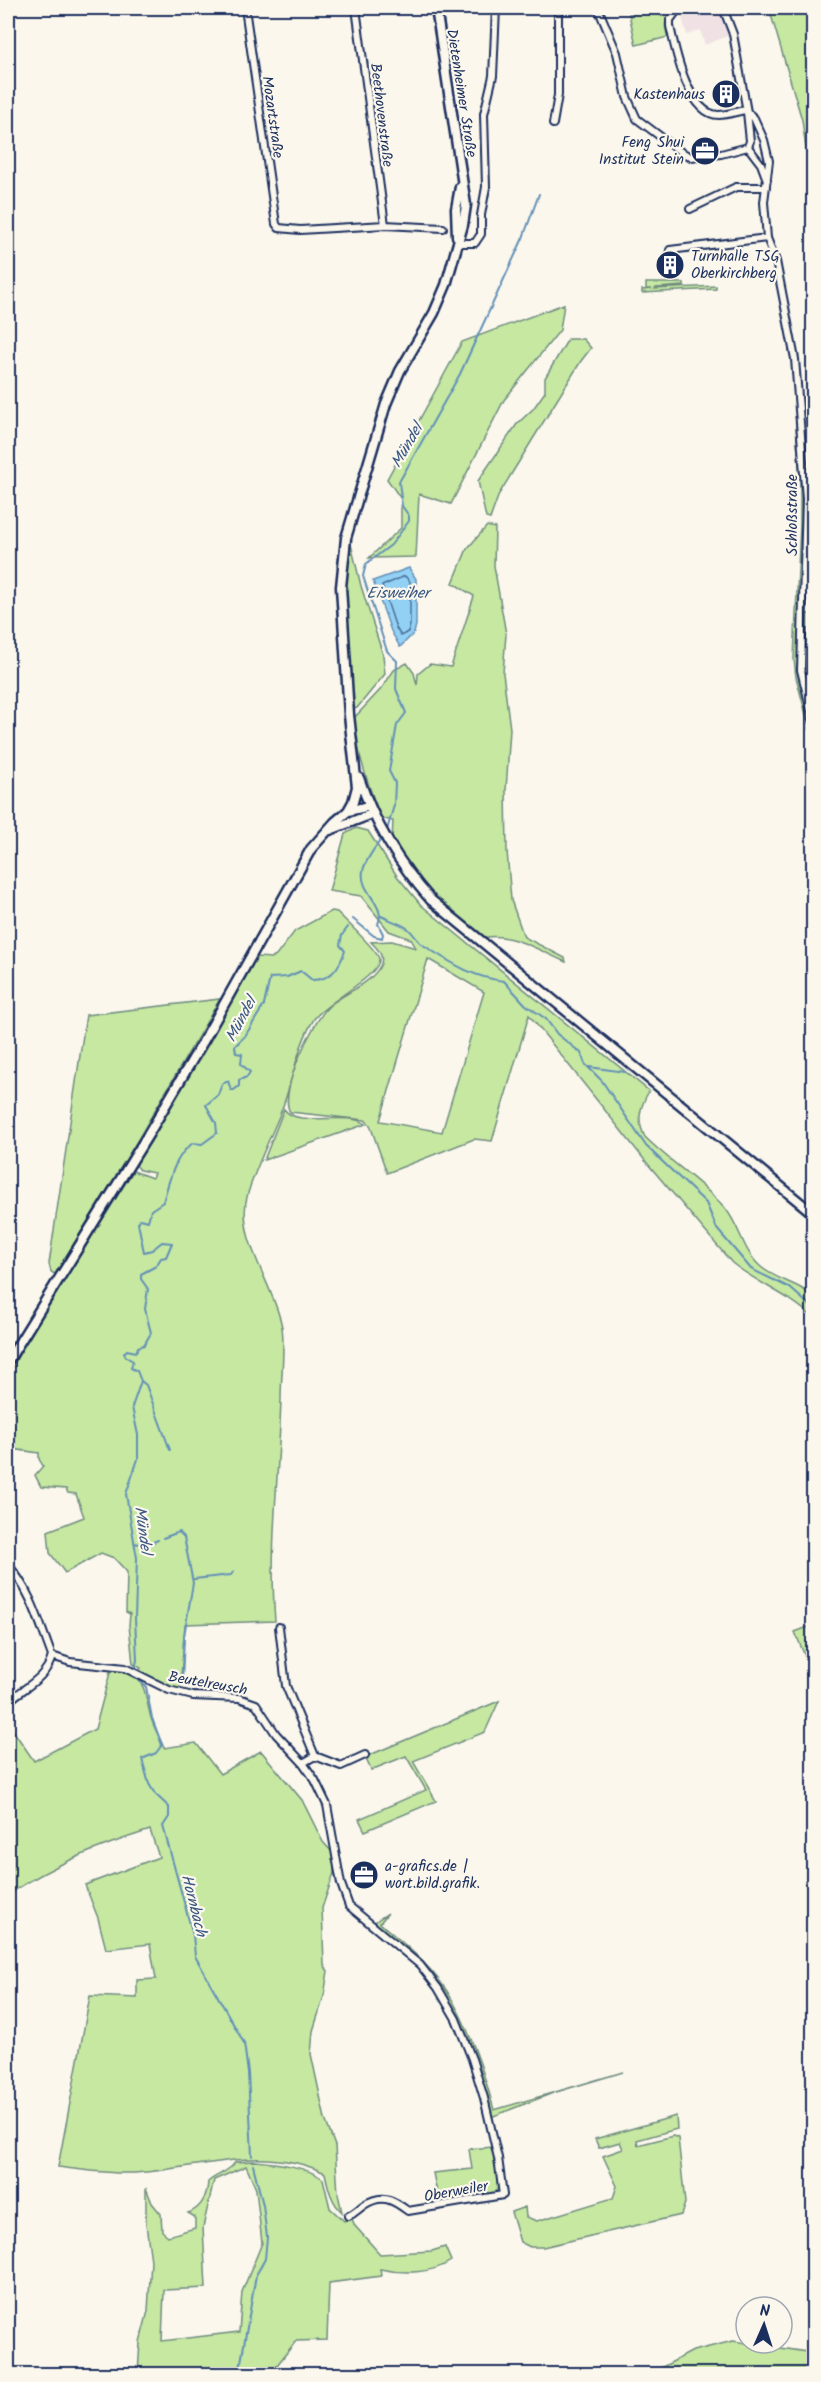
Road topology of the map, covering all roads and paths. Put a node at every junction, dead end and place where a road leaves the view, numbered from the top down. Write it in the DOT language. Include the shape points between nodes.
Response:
graph roads {
  1 [pos="245,8"];
  2 [pos="356,8"];
  3 [pos="436,8"];
  4 [pos="496,8"];
  5 [pos="558,8"];
  6 [pos="598,8"];
  7 [pos="679,8"];
  8 [pos="723,8"];
  9 [pos="746,111"];
  10 [pos="553,124"];
  11 [pos="748,147"];
  12 [pos="768,180"];
  13 [pos="765,187"];
  14 [pos="690,209"];
  15 [pos="385,225"];
  16 [pos="443,228"];
  17 [pos="767,238"];
  18 [pos="457,243"];
  19 [pos="670,250"];
  20 [pos="813,723"];
  21 [pos="356,770"];
  22 [pos="370,810"];
  23 [pos="348,811"];
  24 [pos="326,833"];
  25 [pos="813,1214"];
  26 [pos="8,1361"];
  27 [pos="8,1565"];
  28 [pos="279,1628"];
  29 [pos="52,1656"];
  30 [pos="8,1702"];
  31 [pos="365,1755"];
  32 [pos="315,1756"];
  33 [pos="303,1763"];
  34 [pos="489,2123"];
  35 [pos="348,2216"];
  1 -- 15 [label="street, Mozartstraße" via="276,224 279,228 300,230"];
  2 -- 15 [label="street, Beethovenstraße"];
  3 -- 18 [label="main road, Dietenheimer Straße" via="466,205"];
  4 -- 18 [label="street" via="493,76 484,114 486,181 481,234 476,243"];
  5 -- 10 [label="street" via="558,95"];
  6 -- 11 [label="street" via="617,52 627,97 637,119 690,157"];
  7 -- 9 [label="street" via="670,26 684,78 698,104 718,115"];
  8 -- 9 [label="street, Schloßstraße" via="733,34"];
  9 -- 11 [label="street"];
  9 -- 12 [label="street, Schloßstraße" via="754,118 765,145"];
  11 -- 12 [label="street"];
  12 -- 13 [label="street, Schloßstraße"];
  13 -- 14 [label="street" via="736,187"];
  13 -- 17 [label="street, Schloßstraße"];
  15 -- 16 [label="street"];
  17 -- 19 [label="street"];
  17 -- 20 [label="street, Schloßstraße" via="776,261 795,359 806,499 801,670"];
  18 -- 21 [label="main road, Dietenheimer Straße" via="434,313 400,371 386,404 346,538 341,586"];
  21 -- 22 [label="main road"];
  21 -- 23 [label="main road" via="357,787"];
  22 -- 23 [label="main road"];
  22 -- 24 [label="main road"];
  22 -- 25 [label="main road" via="414,881 431,900"];
  23 -- 24 [label="main road"];
  24 -- 26 [label="main road" via="311,849 288,887 171,1097"];
  27 -- 29 [label="street" via="28,1595"];
  28 -- 32 [label="street" via="286,1686"];
  29 -- 30 [label="street" via="41,1676"];
  29 -- 33 [label="street, Beutelreusch" via="70,1662 125,1668 169,1690 193,1696 239,1698 256,1704 276,1734"];
  31 -- 32 [label="street" via="341,1766"];
  32 -- 33 [label="street"];
  33 -- 34 [label="street, Beutelreusch" via="327,1806 341,1884 349,1906 420,1965 438,1988 472,2059"];
  34 -- 35 [label="street, Oberweiler" via="502,2195 408,2211 392,2199 380,2199"];
}
